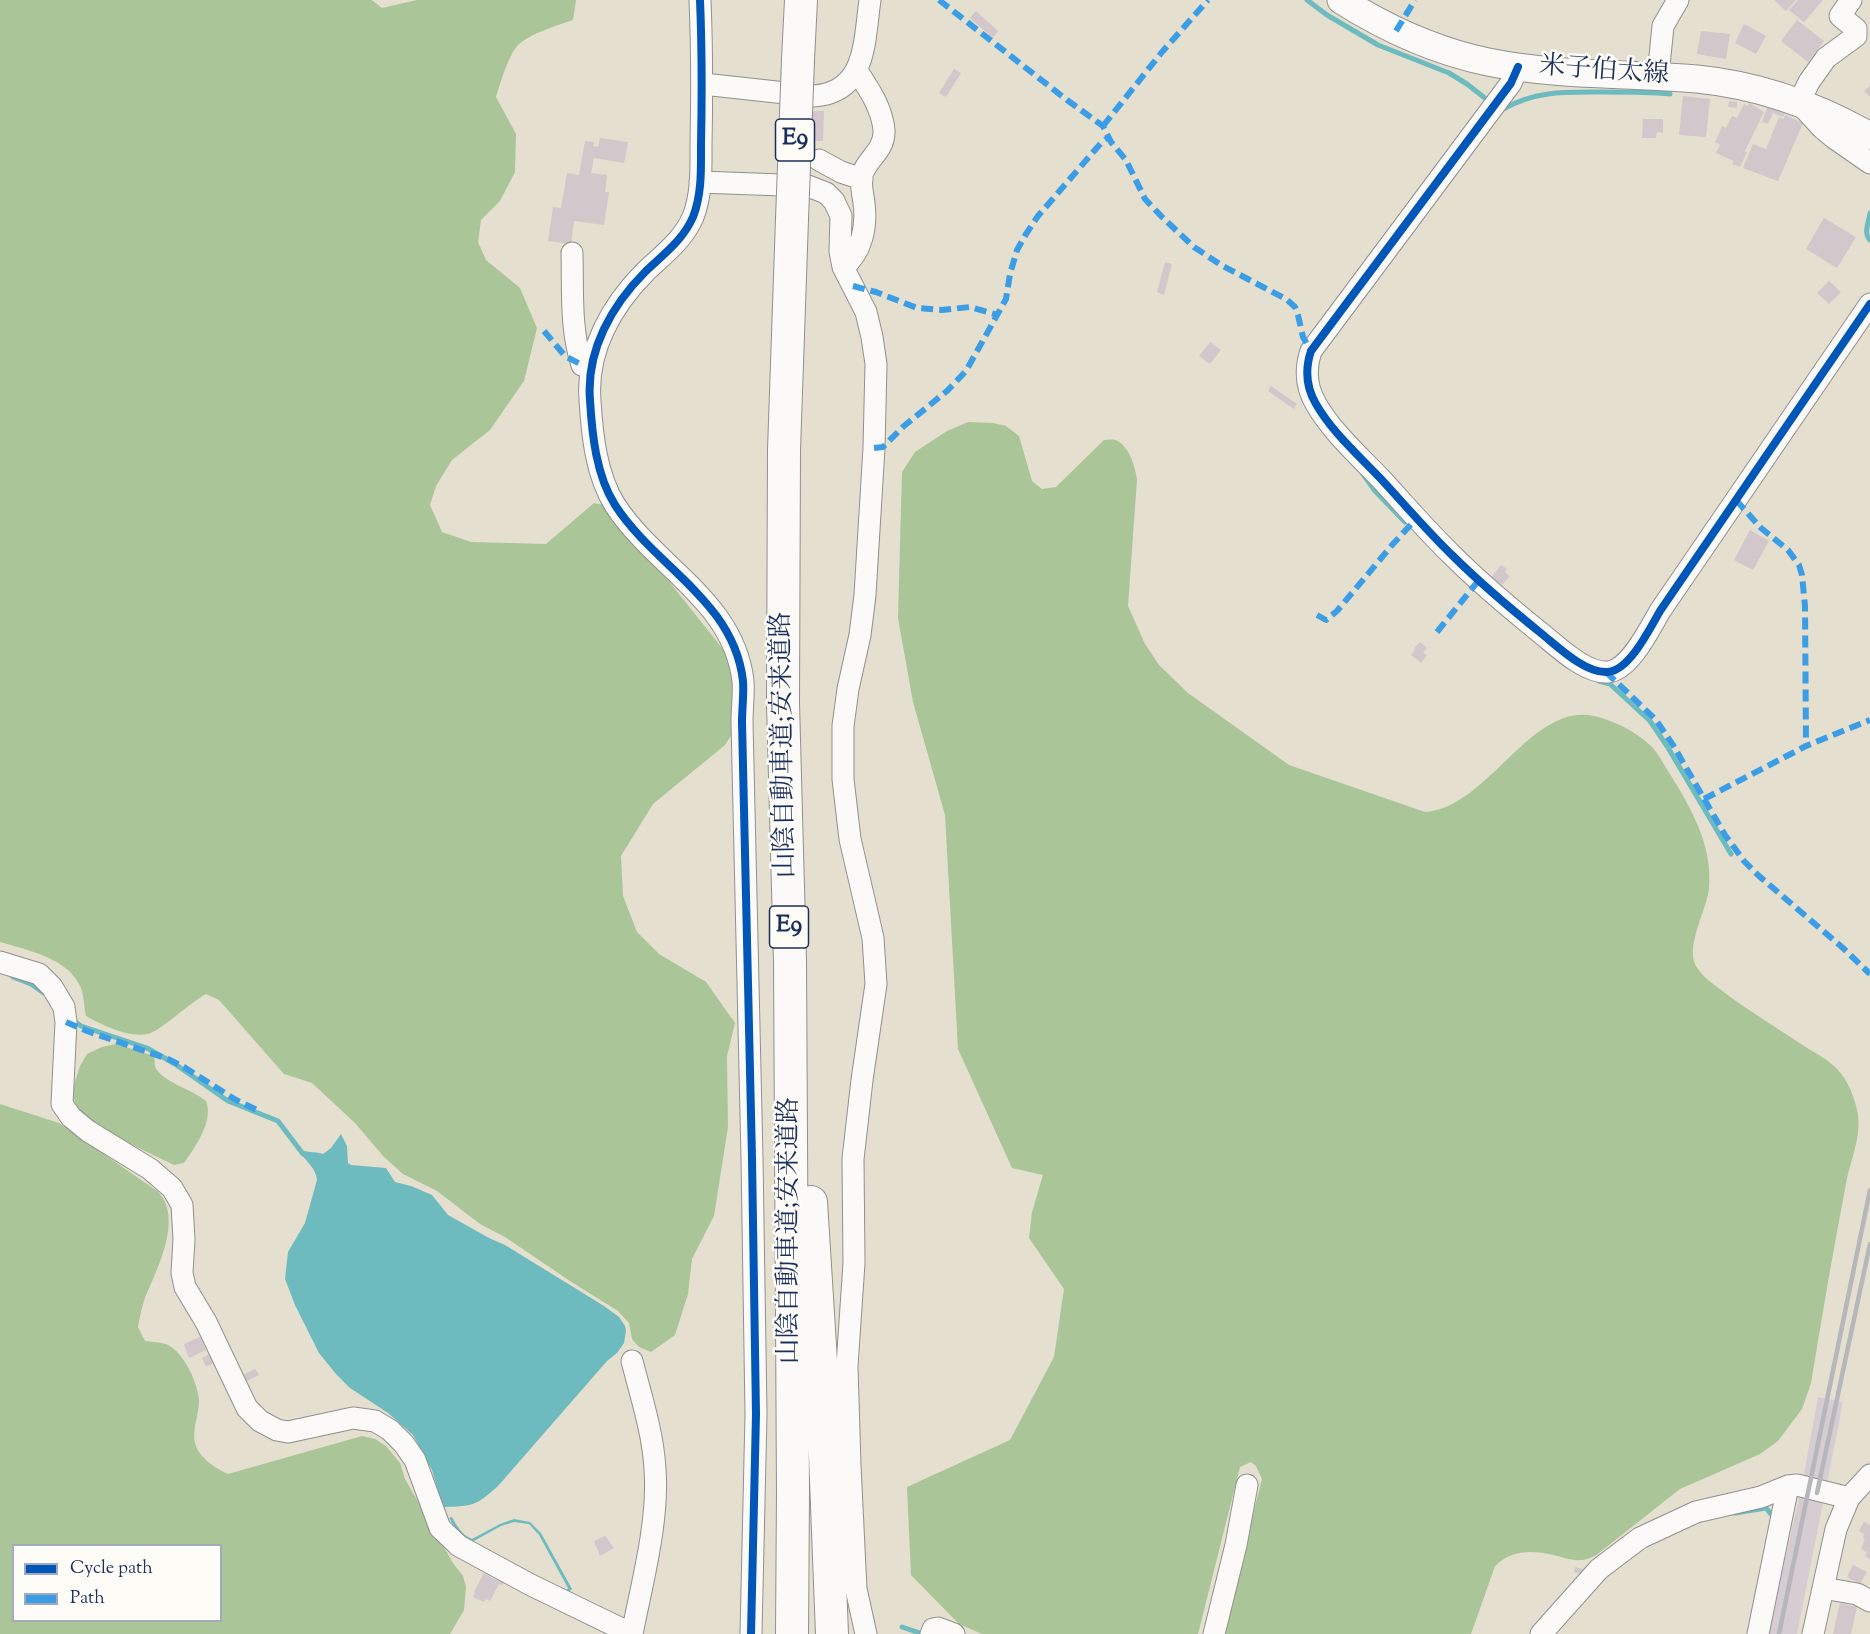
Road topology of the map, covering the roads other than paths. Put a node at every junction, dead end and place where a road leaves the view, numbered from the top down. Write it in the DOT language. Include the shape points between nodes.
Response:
graph roads {
  1 [pos="700,0"];
  2 [pos="801,0"];
  3 [pos="870,0"];
  4 [pos="1341,0"];
  5 [pos="1678,0"];
  6 [pos="1846,6"];
  7 [pos="1518,67"];
  8 [pos="857,71"];
  9 [pos="1658,76"];
  10 [pos="703,84"];
  11 [pos="1800,103"];
  12 [pos="1870,136"];
  13 [pos="819,160"];
  14 [pos="1870,163"];
  15 [pos="862,179"];
  16 [pos="700,182"];
  17 [pos="572,253"];
  18 [pos="843,267"];
  19 [pos="1870,304"];
  20 [pos="591,369"];
  21 [pos="0,962"];
  22 [pos="790,962"];
  23 [pos="791,1144"];
  24 [pos="632,1361"];
  25 [pos="1870,1475"];
  26 [pos="1247,1485"];
  27 [pos="1788,1486"];
  28 [pos="1849,1498"];
  29 [pos="1823,1588"];
  30 [pos="1870,1601"];
  31 [pos="632,1634"];
  32 [pos="751,1634"];
  33 [pos="771,1634"];
  34 [pos="792,1634"];
  35 [pos="832,1634"];
  36 [pos="866,1634"];
  37 [pos="931,1634"];
  38 [pos="954,1634"];
  39 [pos="1214,1634"];
  40 [pos="1541,1634"];
  41 [pos="1758,1634"];
  42 [pos="1814,1634"];
  1 -- 10 [label="street"];
  2 -- 22 [label="highway, 山陰自動車道;安来道路 / E9, bridge" via="784,496 783,703"];
  3 -- 8 [label="street"];
  4 -- 7 [label="main road, 米子伯太線" via="1414,39 1463,56"];
  5 -- 9 [label="street" via="1663,26"];
  6 -- 11 [label="street" via="1840,16 1857,33 1826,58"];
  7 -- 9 [label="main road, 米子伯太線"];
  7 -- 19 [label="street" via="1511,83 1311,351 1306,366 1315,402 1336,431 1452,555 1500,600 1577,661 1606,672 1617,669 1636,651"];
  8 -- 10 [label="street" via="848,84 825,96"];
  8 -- 15 [label="street" via="879,107 884,132 879,151 866,166"];
  9 -- 11 [label="main road, 米子伯太線" via="1730,84"];
  10 -- 16 [label="street"];
  11 -- 12 [label="main road, 米子伯太線"];
  11 -- 14 [label="street" via="1822,128"];
  13 -- 15 [label="street"];
  15 -- 18 [label="street" via="862,238 851,261"];
  16 -- 18 [label="street" via="808,186 826,193 842,216"];
  16 -- 20 [label="street" via="695,210 683,235 615,309 603,329"];
  17 -- 20 [label="street" via="579,355 582,365"];
  18 -- 36 [label="street" via="866,312 876,364 865,595 843,726 843,779 850,839 873,938 876,984 853,1159 854,1263 847,1366 856,1588"];
  20 -- 32 [label="street" via="590,398 599,468 614,504 712,609 735,647 743,682 756,1414"];
  21 -- 31 [label="street" via="39,974 64,1007 62,1104 71,1117 150,1169 172,1188 182,1205 185,1287 247,1408 260,1421 288,1432 353,1418 375,1421 404,1443 415,1460 440,1528 459,1546 531,1586"];
  22 -- 23 [label="highway, 山陰自動車道;安来道路 / E9"];
  22 -- 35 [label="highway" via="822,1378"];
  23 -- 33 [label="highway" via="784,1216"];
  23 -- 34 [label="highway, 山陰自動車道;安来道路 / E9"];
  24 -- 31 [label="street" via="647,1415 655,1469 654,1511"];
  25 -- 28 [label="street"];
  26 -- 39 [label="street"];
  27 -- 28 [label="street"];
  27 -- 40 [label="street" via="1761,1497 1696,1512 1640,1538 1599,1569"];
  27 -- 41 [label="street"];
  28 -- 29 [label="street" via="1836,1529"];
  29 -- 30 [label="street" via="1857,1594"];
  29 -- 42 [label="street"];
  37 -- 38 [label="street" via="938,1628"];
}
